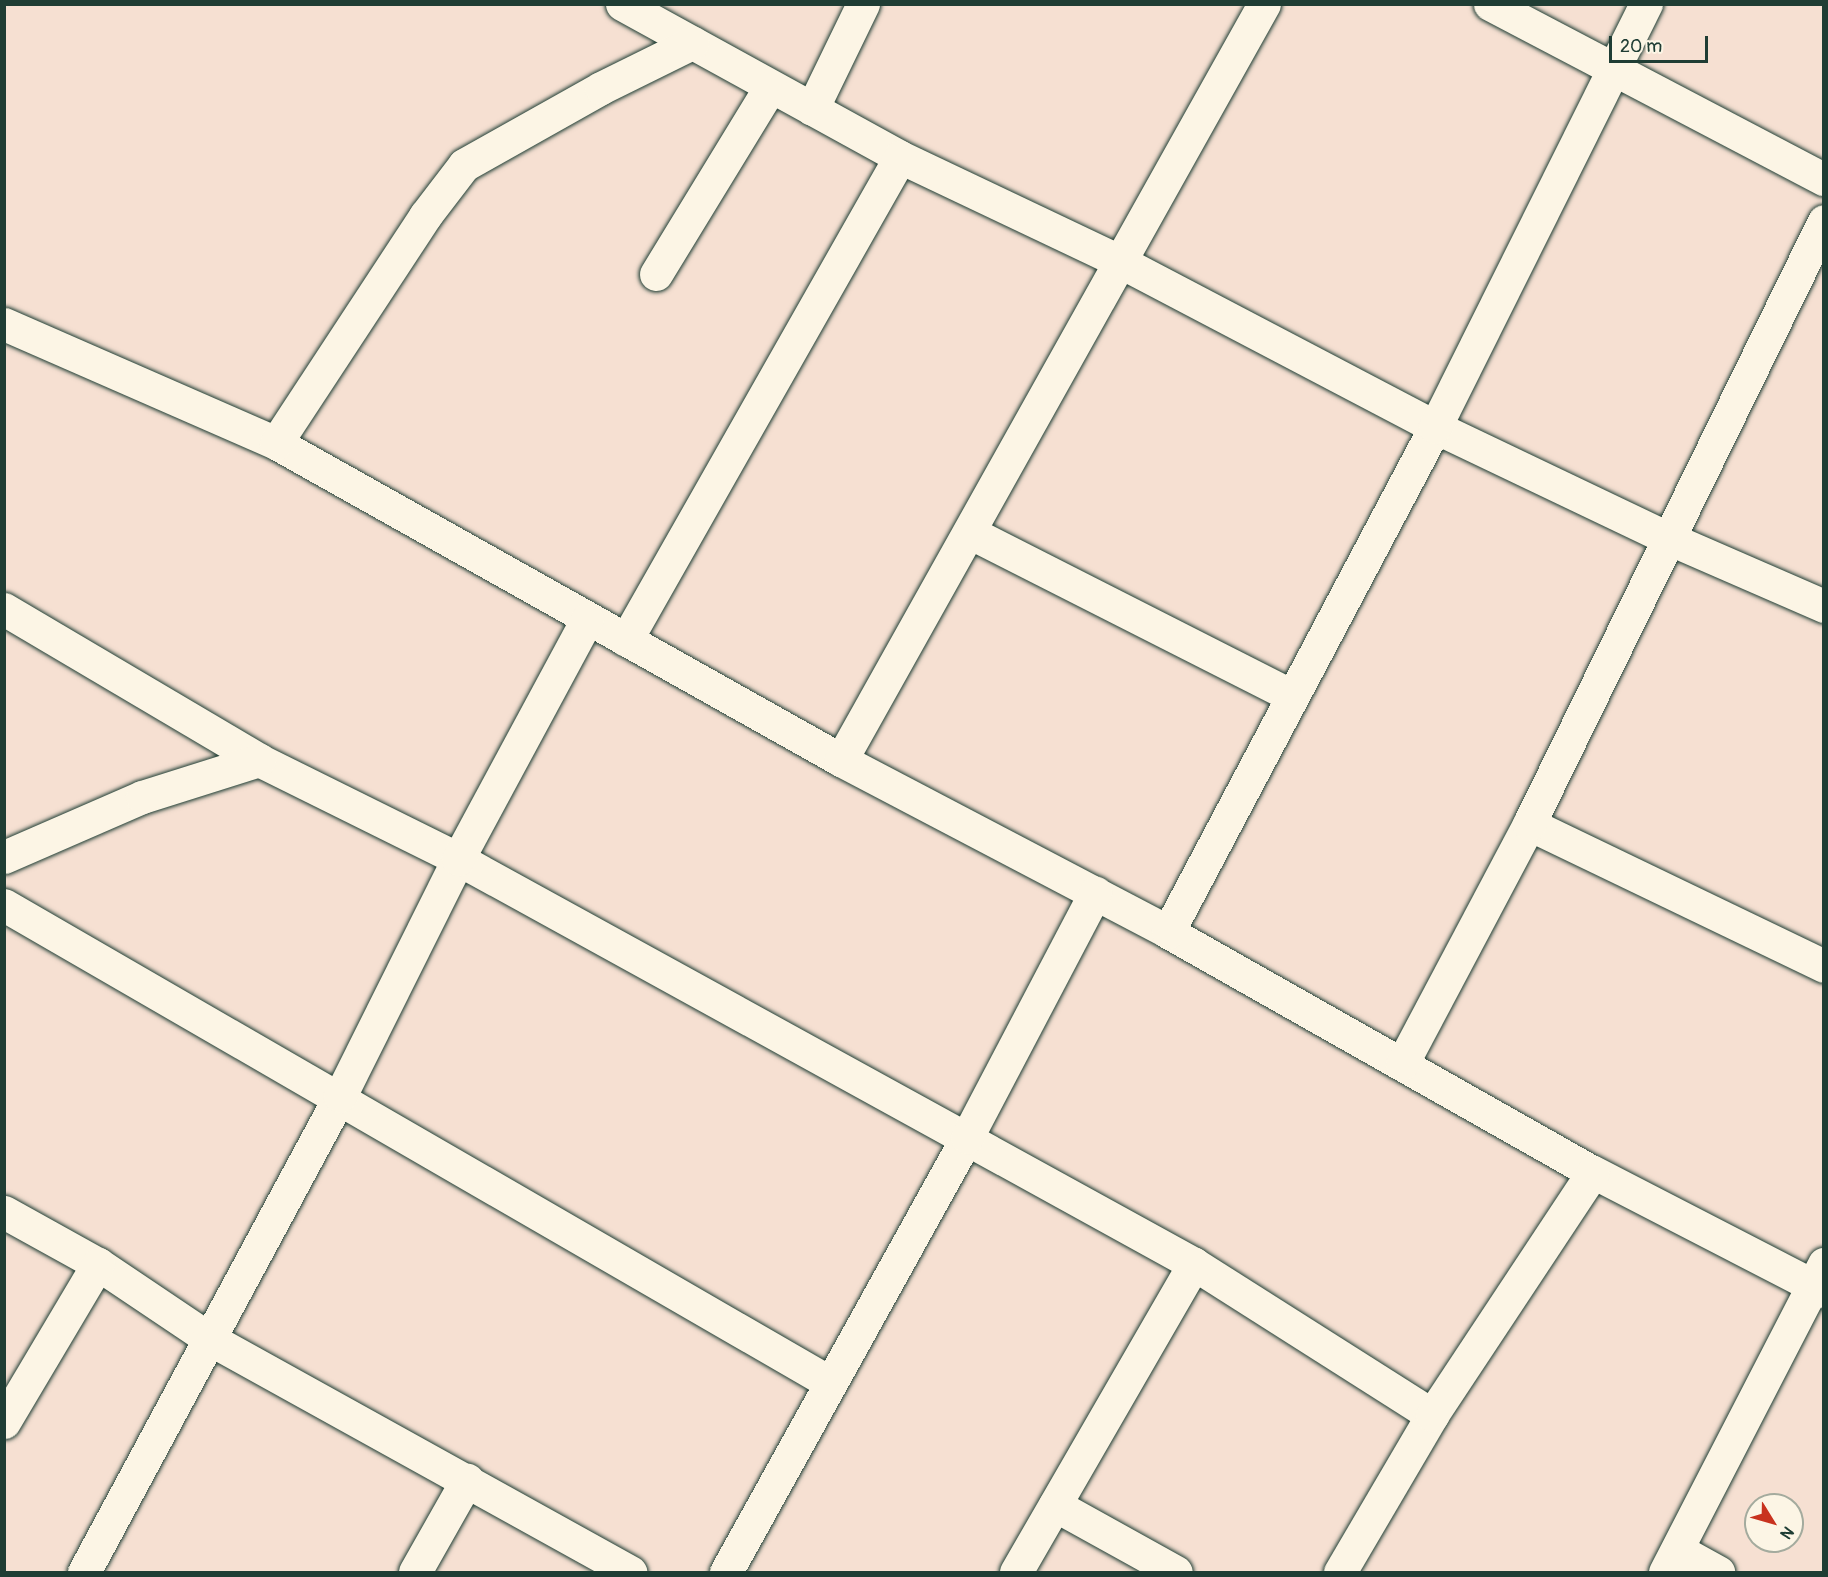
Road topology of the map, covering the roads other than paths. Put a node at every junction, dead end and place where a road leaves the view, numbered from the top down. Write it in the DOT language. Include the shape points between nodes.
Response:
graph roads {
  1 [pos="622,4"];
  2 [pos="863,4"];
  3 [pos="1264,4"];
  4 [pos="1490,4"];
  5 [pos="1646,4"];
  6 [pos="692,43"];
  7 [pos="1614,69"];
  8 [pos="770,87"];
  9 [pos="812,109"];
  10 [pos="900,156"];
  11 [pos="1824,178"];
  12 [pos="1824,221"];
  13 [pos="1121,262"];
  14 [pos="656,274"];
  15 [pos="4,324"];
  16 [pos="1435,427"];
  17 [pos="276,443"];
  18 [pos="971,534"];
  19 [pos="1670,539"];
  20 [pos="1824,606"];
  21 [pos="4,609"];
  22 [pos="587,620"];
  23 [pos="626,640"];
  24 [pos="1292,696"];
  25 [pos="259,760"];
  26 [pos="841,760"];
  27 [pos="1529,824"];
  28 [pos="4,856"];
  29 [pos="458,859"];
  30 [pos="1095,893"];
  31 [pos="4,905"];
  32 [pos="1168,932"];
  33 [pos="1824,966"];
  34 [pos="1402,1064"];
  35 [pos="340,1096"];
  36 [pos="967,1137"];
  37 [pos="1593,1172"];
  38 [pos="4,1212"];
  39 [pos="98,1263"];
  40 [pos="1194,1264"];
  41 [pos="1820,1280"];
  42 [pos="208,1338"];
  43 [pos="829,1382"];
  44 [pos="1432,1415"];
  45 [pos="4,1422"];
  46 [pos="466,1480"];
  47 [pos="1055,1505"];
  48 [pos="1672,1561"];
  49 [pos="84,1572"];
  50 [pos="415,1572"];
  51 [pos="631,1572"];
  52 [pos="726,1572"];
  53 [pos="1017,1572"];
  54 [pos="1176,1572"];
  55 [pos="1340,1572"];
  56 [pos="1718,1572"];
  1 -- 6 [label="street"];
  2 -- 9 [label="street"];
  3 -- 13 [label="street"];
  4 -- 7 [label="street"];
  5 -- 7 [label="street"];
  6 -- 8 [label="street"];
  6 -- 17 [label="street" via="601,88 464,165 425,216"];
  7 -- 11 [label="street"];
  7 -- 16 [label="street"];
  8 -- 9 [label="street"];
  8 -- 14 [label="street"];
  9 -- 10 [label="street"];
  10 -- 13 [label="street"];
  10 -- 23 [label="street"];
  12 -- 19 [label="street"];
  13 -- 16 [label="street"];
  13 -- 18 [label="street"];
  15 -- 17 [label="street"];
  16 -- 19 [label="street"];
  16 -- 24 [label="street"];
  17 -- 22 [label="street"];
  18 -- 24 [label="street"];
  18 -- 26 [label="street"];
  19 -- 20 [label="street"];
  19 -- 27 [label="street"];
  21 -- 25 [label="street"];
  22 -- 23 [label="street"];
  22 -- 29 [label="street"];
  23 -- 26 [label="street"];
  24 -- 32 [label="street"];
  25 -- 28 [label="street" via="141,797"];
  25 -- 29 [label="street"];
  26 -- 30 [label="street"];
  27 -- 33 [label="street"];
  27 -- 34 [label="street"];
  29 -- 35 [label="street"];
  29 -- 36 [label="street"];
  30 -- 32 [label="street"];
  30 -- 36 [label="street"];
  31 -- 35 [label="street"];
  32 -- 34 [label="street"];
  34 -- 37 [label="street"];
  35 -- 42 [label="street"];
  35 -- 43 [label="street"];
  36 -- 40 [label="street"];
  36 -- 43 [label="street"];
  37 -- 41 [label="street"];
  37 -- 44 [label="street"];
  38 -- 39 [label="street"];
  39 -- 42 [label="street"];
  39 -- 45 [label="street"];
  40 -- 44 [label="street"];
  40 -- 47 [label="street"];
  41 -- 48 [label="street"];
  42 -- 46 [label="street"];
  42 -- 49 [label="street"];
  43 -- 52 [label="street"];
  44 -- 55 [label="street"];
  46 -- 50 [label="street"];
  46 -- 51 [label="street"];
  47 -- 53 [label="street"];
  47 -- 54 [label="street"];
  48 -- 56 [label="street"];
}
